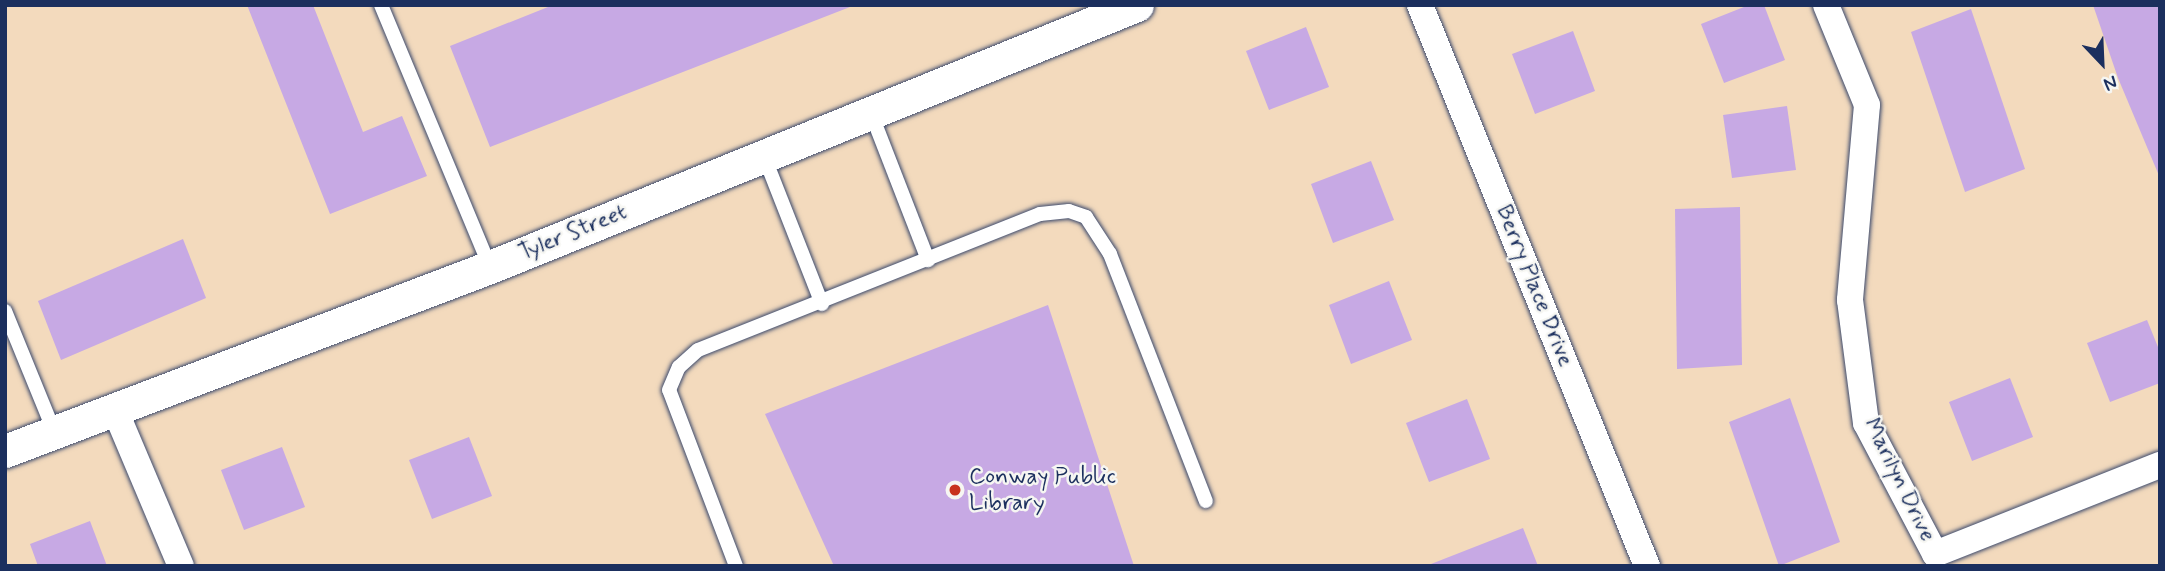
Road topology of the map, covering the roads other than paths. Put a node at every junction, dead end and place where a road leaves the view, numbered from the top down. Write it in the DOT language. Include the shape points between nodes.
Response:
graph roads {
  1 [pos="381,5"];
  2 [pos="1138,5"];
  3 [pos="1420,5"];
  4 [pos="1826,5"];
  5 [pos="871,113"];
  6 [pos="764,156"];
  7 [pos="928,260"];
  8 [pos="490,267"];
  9 [pos="822,304"];
  10 [pos="5,311"];
  11 [pos="115,410"];
  12 [pos="54,431"];
  13 [pos="5,451"];
  14 [pos="2160,465"];
  15 [pos="1206,501"];
  16 [pos="181,566"];
  17 [pos="736,566"];
  18 [pos="1647,566"];
  1 -- 8 [label="lane"];
  2 -- 5 [label="street, Tyler Street"];
  3 -- 18 [label="street, Berry Place Drive"];
  4 -- 14 [label="street, Marilyn Drive" via="1867,105 1850,300 1866,423 1935,554"];
  5 -- 6 [label="street, Tyler Street"];
  5 -- 7 [label="lane"];
  6 -- 8 [label="street, Tyler Street"];
  6 -- 9 [label="lane"];
  7 -- 9 [label="lane"];
  7 -- 15 [label="lane" via="1040,214 1069,211 1086,217 1110,254"];
  8 -- 11 [label="street, Tyler Street"];
  9 -- 17 [label="lane" via="698,350 678,367 669,390"];
  10 -- 12 [label="lane"];
  11 -- 12 [label="street, Tyler Street"];
  11 -- 16 [label="street"];
  12 -- 13 [label="street, Tyler Street"];
}
